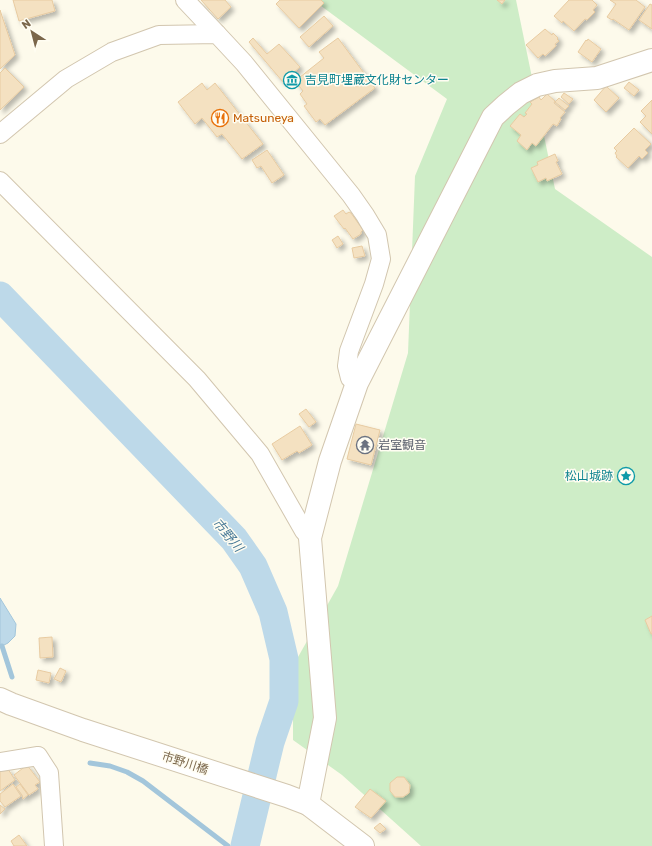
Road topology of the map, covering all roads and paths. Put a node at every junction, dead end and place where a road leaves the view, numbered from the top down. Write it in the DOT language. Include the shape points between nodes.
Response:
graph roads {
  1 [pos="185,0"];
  2 [pos="217,34"];
  3 [pos="652,60"];
  4 [pos="0,134"];
  5 [pos="0,181"];
  6 [pos="357,383"];
  7 [pos="310,538"];
  8 [pos="4,707"];
  9 [pos="0,762"];
  10 [pos="308,804"];
  11 [pos="54,846"];
  12 [pos="363,846"];
  1 -- 2 [label="street"];
  2 -- 4 [label="street" via="159,35 112,52 66,79"];
  2 -- 6 [label="street" via="244,63 346,189 366,215 377,235 381,259 349,351 347,366 350,378"];
  3 -- 6 [label="street" via="597,78 537,85 520,93 493,118"];
  5 -- 7 [label="street" via="197,379 260,454"];
  6 -- 7 [label="street" via="330,461"];
  7 -- 10 [label="street" via="325,718"];
  8 -- 10 [label="street, 市野川橋" via="83,730"];
  9 -- 11 [label="street" via="38,756 49,773"];
  10 -- 12 [label="street, 市野川橋"];
}
